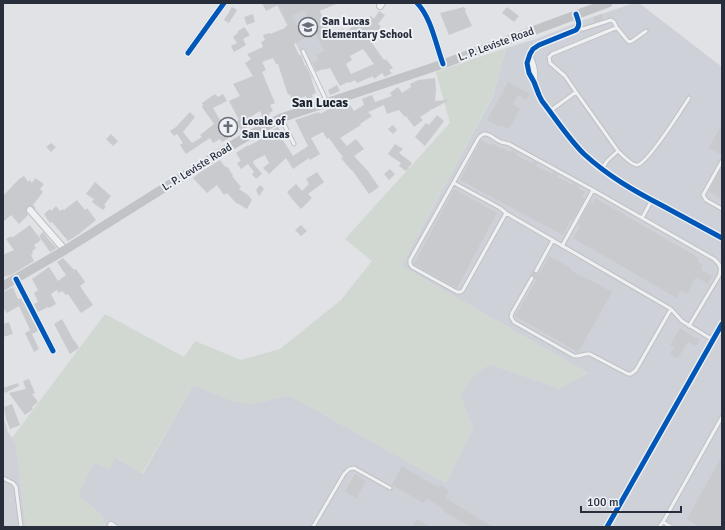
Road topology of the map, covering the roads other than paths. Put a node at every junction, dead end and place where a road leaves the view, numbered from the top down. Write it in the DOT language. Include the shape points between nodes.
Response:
graph roads {
  1 [pos="224,3"];
  2 [pos="417,3"];
  3 [pos="608,3"];
  4 [pos="576,14"];
  5 [pos="578,28"];
  6 [pos="617,28"];
  7 [pos="646,31"];
  8 [pos="303,51"];
  9 [pos="188,53"];
  10 [pos="443,64"];
  11 [pos="576,92"];
  12 [pos="688,98"];
  13 [pos="327,102"];
  14 [pos="550,111"];
  15 [pos="281,118"];
  16 [pos="294,144"];
  17 [pos="618,151"];
  18 [pos="722,161"];
  19 [pos="602,168"];
  20 [pos="454,183"];
  21 [pos="593,190"];
  22 [pos="652,200"];
  23 [pos="30,210"];
  24 [pos="722,210"];
  25 [pos="506,214"];
  26 [pos="642,218"];
  27 [pos="722,237"];
  28 [pos="554,240"];
  29 [pos="562,246"];
  30 [pos="65,250"];
  31 [pos="536,271"];
  32 [pos="532,278"];
  33 [pos="16,279"];
  34 [pos="3,286"];
  35 [pos="671,309"];
  36 [pos="722,324"];
  37 [pos="690,326"];
  38 [pos="713,340"];
  39 [pos="53,351"];
  40 [pos="722,417"];
  41 [pos="3,478"];
  42 [pos="390,488"];
  43 [pos="663,522"];
  44 [pos="21,527"];
  45 [pos="313,527"];
  46 [pos="607,527"];
  47 [pos="659,527"];
  48 [pos="671,527"];
  1 -- 9 [label="street"];
  2 -- 10 [label="street" via="427,17"];
  3 -- 4 [label="main road, L. P. Leviste Road"];
  4 -- 5 [label="street"];
  4 -- 10 [label="main road, L. P. Leviste Road"];
  5 -- 6 [label="lane" via="583,29 611,20"];
  5 -- 14 [label="street" via="538,45 529,56 534,82"];
  6 -- 7 [label="lane" via="629,42"];
  6 -- 11 [label="lane" via="550,56 550,63 565,76"];
  8 -- 13 [label="lane"];
  10 -- 13 [label="main road, L. P. Leviste Road"];
  11 -- 14 [label="lane"];
  11 -- 17 [label="lane"];
  12 -- 17 [label="lane" via="672,124 641,164 633,164"];
  13 -- 15 [label="main road, L. P. Leviste Road"];
  14 -- 19 [label="street" via="579,148"];
  15 -- 16 [label="lane"];
  15 -- 30 [label="main road, L. P. Leviste Road" via="239,141"];
  17 -- 19 [label="lane"];
  18 -- 24 [label="lane" via="703,195 706,200"];
  19 -- 22 [label="street" via="624,185"];
  20 -- 21 [label="lane" via="478,139 482,134 486,134"];
  20 -- 25 [label="lane" via="500,208"];
  20 -- 25 [label="lane" via="410,260 412,267 460,292"];
  21 -- 26 [label="lane"];
  21 -- 29 [label="lane"];
  22 -- 26 [label="lane"];
  22 -- 27 [label="street"];
  23 -- 30 [label="street"];
  25 -- 28 [label="lane"];
  26 -- 37 [label="lane" via="714,259 720,267 719,276"];
  28 -- 29 [label="lane"];
  28 -- 31 [label="lane"];
  29 -- 35 [label="lane"];
  30 -- 33 [label="main road, L. P. Leviste Road"];
  32 -- 35 [label="lane" via="512,313 514,322 571,355 590,354 628,374 636,370"];
  33 -- 34 [label="main road, L. P. Leviste Road"];
  33 -- 39 [label="street"];
  35 -- 37 [label="lane"];
  36 -- 38 [label="street"];
  37 -- 38 [label="lane"];
  38 -- 46 [label="street"];
  40 -- 43 [label="lane"];
  41 -- 44 [label="lane" via="16,487"];
  42 -- 45 [label="lane" via="354,468 349,469"];
  43 -- 47 [label="lane"];
  43 -- 48 [label="lane"];
}
